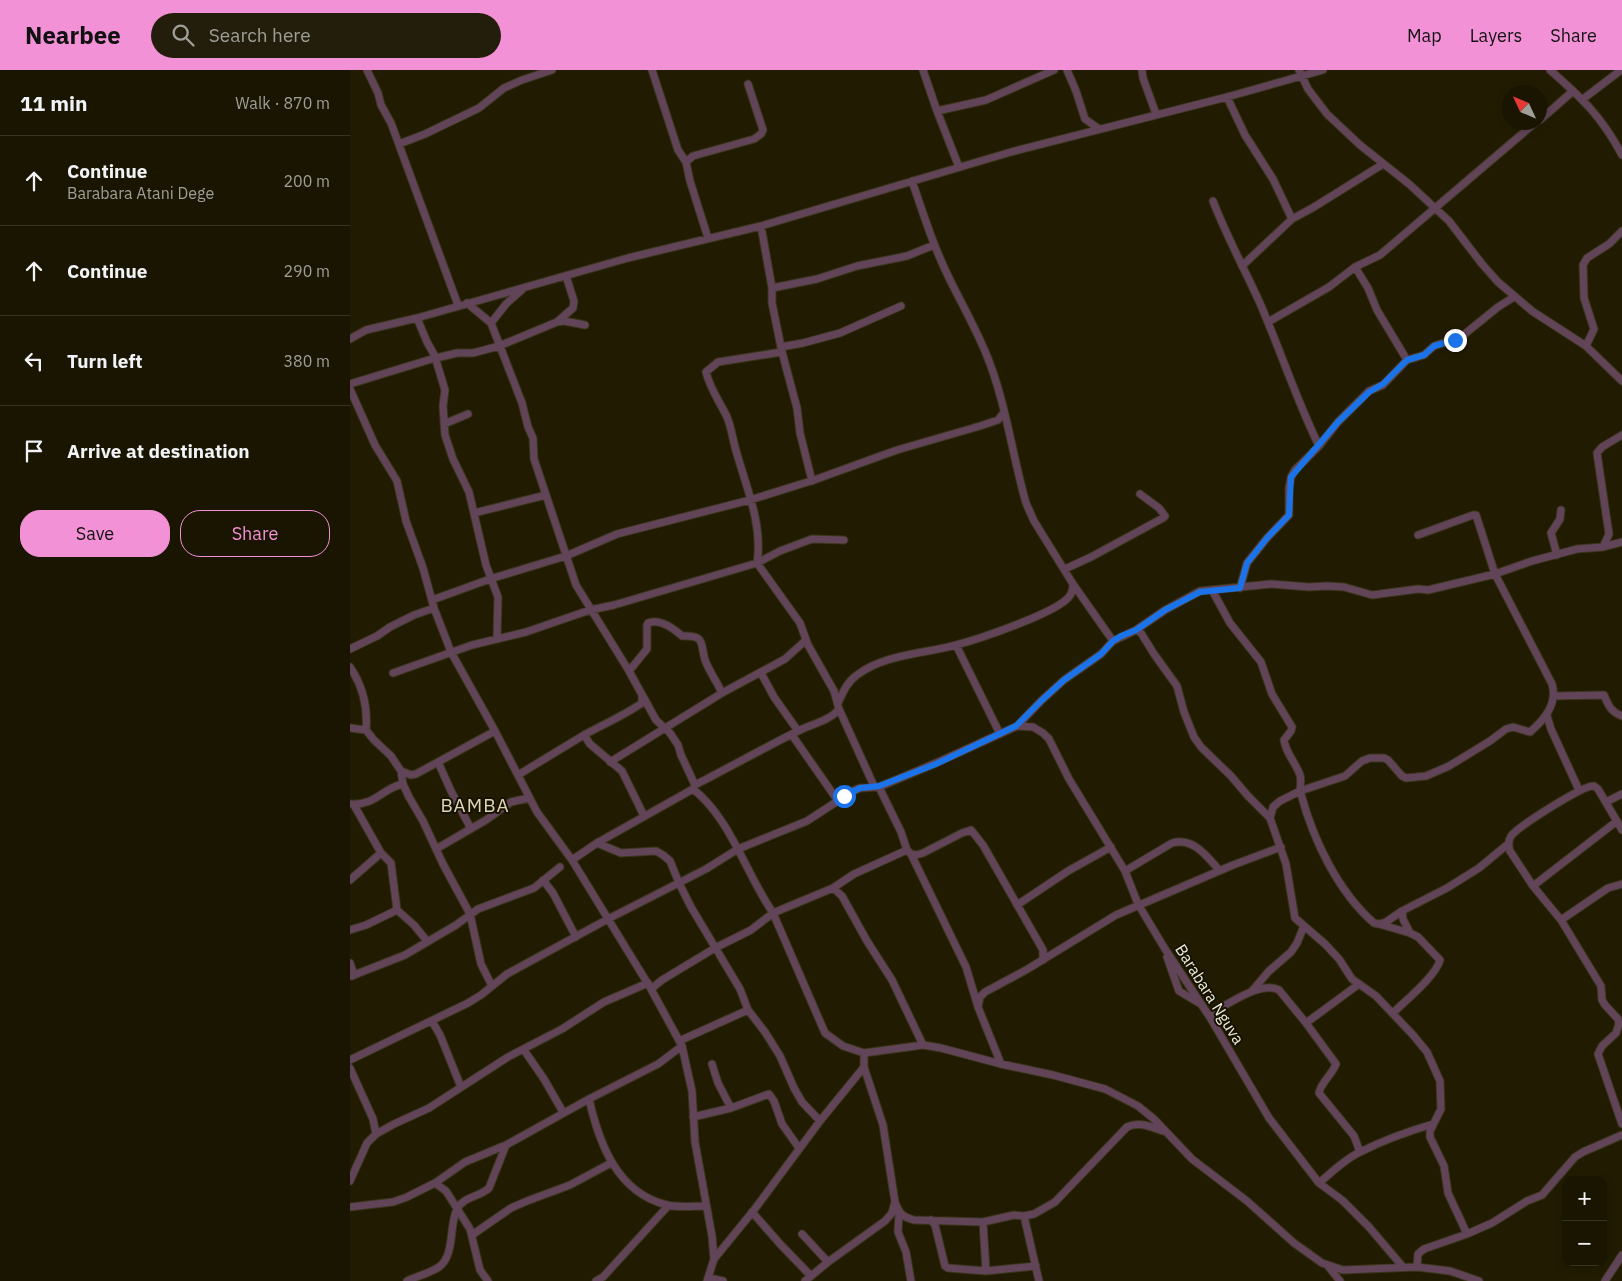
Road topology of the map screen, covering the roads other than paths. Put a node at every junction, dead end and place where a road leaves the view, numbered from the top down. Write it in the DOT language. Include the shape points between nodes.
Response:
graph roads {
  1 [pos="367,70"];
  2 [pos="552,70"];
  3 [pos="652,70"];
  4 [pos="923,70"];
  5 [pos="1054,70"];
  6 [pos="1067,70"];
  7 [pos="1142,70"];
  8 [pos="1323,70"];
  9 [pos="1550,70"];
  10 [pos="1621,70"];
  11 [pos="1300,73"];
  12 [pos="748,84"];
  13 [pos="1573,91"];
  14 [pos="1227,97"];
  15 [pos="1583,99"];
  16 [pos="936,110"];
  17 [pos="1156,114"];
  18 [pos="1547,114"];
  19 [pos="1088,122"];
  20 [pos="1099,129"];
  21 [pos="1527,130"];
  22 [pos="1084,134"];
  23 [pos="399,144"];
  24 [pos="1622,155"];
  25 [pos="686,162"];
  26 [pos="1384,164"];
  27 [pos="959,167"];
  28 [pos="912,181"];
  29 [pos="1213,201"];
  30 [pos="1435,208"];
  31 [pos="1292,218"];
  32 [pos="761,226"];
  33 [pos="1622,231"];
  34 [pos="708,238"];
  35 [pos="934,245"];
  36 [pos="1242,266"];
  37 [pos="1355,267"];
  38 [pos="566,276"];
  39 [pos="526,286"];
  40 [pos="772,288"];
  41 [pos="1514,297"];
  42 [pos="468,303"];
  43 [pos="458,306"];
  44 [pos="901,306"];
  45 [pos="417,318"];
  46 [pos="557,322"];
  47 [pos="1268,322"];
  48 [pos="491,323"];
  49 [pos="585,325"];
  50 [pos="350,338"];
  51 [pos="499,346"];
  52 [pos="1586,346"];
  53 [pos="781,350"];
  54 [pos="435,358"];
  55 [pos="1407,360"];
  56 [pos="1622,381"];
  57 [pos="350,384"];
  58 [pos="350,389"];
  59 [pos="468,414"];
  60 [pos="1002,420"];
  61 [pos="444,424"];
  62 [pos="1622,435"];
  63 [pos="1319,446"];
  64 [pos="812,481"];
  65 [pos="1140,494"];
  66 [pos="546,495"];
  67 [pos="750,500"];
  68 [pos="1561,510"];
  69 [pos="474,513"];
  70 [pos="1418,535"];
  71 [pos="844,540"];
  72 [pos="1622,542"];
  73 [pos="1603,547"];
  74 [pos="1557,554"];
  75 [pos="566,556"];
  76 [pos="757,562"];
  77 [pos="1064,569"];
  78 [pos="1495,574"];
  79 [pos="490,579"];
  80 [pos="1074,584"];
  81 [pos="1240,588"];
  82 [pos="1212,590"];
  83 [pos="432,600"];
  84 [pos="434,608"];
  85 [pos="590,610"];
  86 [pos="1136,630"];
  87 [pos="497,638"];
  88 [pos="806,640"];
  89 [pos="1113,641"];
  90 [pos="956,645"];
  91 [pos="350,649"];
  92 [pos="451,652"];
  93 [pos="350,667"];
  94 [pos="629,672"];
  95 [pos="393,673"];
  96 [pos="761,673"];
  97 [pos="722,693"];
  98 [pos="642,694"];
  99 [pos="1554,696"];
  100 [pos="838,706"];
  101 [pos="1546,716"];
  102 [pos="1622,716"];
  103 [pos="1016,726"];
  104 [pos="664,727"];
  105 [pos="350,728"];
  106 [pos="366,730"];
  107 [pos="495,731"];
  108 [pos="795,733"];
  109 [pos="584,734"];
  110 [pos="1000,734"];
  111 [pos="438,762"];
  112 [pos="610,762"];
  113 [pos="401,771"];
  114 [pos="518,775"];
  115 [pos="403,784"];
  116 [pos="877,786"];
  117 [pos="694,787"];
  118 [pos="1579,790"];
  119 [pos="1300,791"];
  120 [pos="1622,794"];
  121 [pos="529,798"];
  122 [pos="838,801"];
  123 [pos="1606,802"];
  124 [pos="352,805"];
  125 [pos="644,816"];
  126 [pos="1270,818"];
  127 [pos="1617,821"];
  128 [pos="471,829"];
  129 [pos="1622,830"];
  130 [pos="597,843"];
  131 [pos="1508,844"];
  132 [pos="1111,847"];
  133 [pos="1281,847"];
  134 [pos="436,849"];
  135 [pos="738,849"];
  136 [pos="909,852"];
  137 [pos="381,853"];
  138 [pos="572,860"];
  139 [pos="560,867"];
  140 [pos="1219,870"];
  141 [pos="1125,871"];
  142 [pos="350,880"];
  143 [pos="543,880"];
  144 [pos="679,883"];
  145 [pos="1622,884"];
  146 [pos="1533,886"];
  147 [pos="833,888"];
  148 [pos="1138,904"];
  149 [pos="1017,905"];
  150 [pos="397,910"];
  151 [pos="1402,911"];
  152 [pos="773,913"];
  153 [pos="470,914"];
  154 [pos="608,919"];
  155 [pos="1562,920"];
  156 [pos="1379,924"];
  157 [pos="1304,926"];
  158 [pos="350,930"];
  159 [pos="1410,932"];
  160 [pos="576,937"];
  161 [pos="427,941"];
  162 [pos="715,948"];
  163 [pos="1165,949"];
  164 [pos="1043,950"];
  165 [pos="1051,955"];
  166 [pos="1043,960"];
  167 [pos="350,963"];
  168 [pos="352,976"];
  169 [pos="1359,984"];
  170 [pos="492,986"];
  171 [pos="649,986"];
  172 [pos="1251,992"];
  173 [pos="1201,1004"];
  174 [pos="978,1006"];
  175 [pos="748,1010"];
  176 [pos="1393,1013"];
  177 [pos="1211,1019"];
  178 [pos="432,1021"];
  179 [pos="1306,1022"];
  180 [pos="681,1044"];
  181 [pos="923,1045"];
  182 [pos="524,1050"];
  183 [pos="864,1053"];
  184 [pos="350,1060"];
  185 [pos="712,1064"];
  186 [pos="1001,1064"];
  187 [pos="864,1067"];
  188 [pos="350,1068"];
  189 [pos="461,1087"];
  190 [pos="589,1099"];
  191 [pos="731,1108"];
  192 [pos="564,1112"];
  193 [pos="693,1117"];
  194 [pos="820,1121"];
  195 [pos="1433,1124"];
  196 [pos="1622,1124"];
  197 [pos="1164,1131"];
  198 [pos="376,1134"];
  199 [pos="1622,1135"];
  200 [pos="506,1145"];
  201 [pos="800,1148"];
  202 [pos="1360,1152"];
  203 [pos="611,1163"];
  204 [pos="350,1177"];
  205 [pos="1319,1182"];
  206 [pos="435,1183"];
  207 [pos="896,1202"];
  208 [pos="668,1206"];
  209 [pos="706,1206"];
  210 [pos="350,1207"];
  211 [pos="457,1208"];
  212 [pos="752,1212"];
  213 [pos="899,1216"];
  214 [pos="1024,1216"];
  215 [pos="931,1220"];
  216 [pos="885,1221"];
  217 [pos="983,1222"];
  218 [pos="802,1234"];
  219 [pos="1467,1234"];
  220 [pos="472,1235"];
  221 [pos="1622,1255"];
  222 [pos="714,1259"];
  223 [pos="828,1262"];
  224 [pos="1036,1266"];
  225 [pos="1328,1266"];
  226 [pos="1403,1267"];
  227 [pos="1417,1267"];
  228 [pos="1343,1270"];
  229 [pos="986,1271"];
  230 [pos="808,1278"];
  231 [pos="708,1279"];
  232 [pos="408,1281"];
  233 [pos="488,1281"];
  234 [pos="596,1281"];
  235 [pos="723,1281"];
  236 [pos="912,1281"];
  237 [pos="1039,1281"];
  238 [pos="1340,1281"];
  239 [pos="1480,1281"];
  240 [pos="1605,1281"];
  1 -- 23 [label="street"];
  2 -- 23 [label="street" via="504,88 479,108"];
  3 -- 25 [label="street" via="678,150"];
  4 -- 16 [label="street"];
  5 -- 16 [label="street" via="986,100"];
  6 -- 19 [label="street"];
  7 -- 17 [label="street"];
  8 -- 11 [label="street"];
  9 -- 13 [label="street"];
  10 -- 15 [label="street"];
  11 -- 14 [label="street"];
  11 -- 26 [label="street" via="1316,102 1327,114"];
  12 -- 25 [label="street" via="763,130 760,134 754,139 694,156"];
  13 -- 15 [label="street"];
  13 -- 18 [label="street"];
  14 -- 17 [label="street"];
  14 -- 31 [label="street"];
  15 -- 24 [label="street"];
  16 -- 27 [label="street"];
  17 -- 20 [label="street"];
  19 -- 20 [label="street"];
  19 -- 22 [label="street"];
  20 -- 22 [label="street"];
  21 -- 30 [label="street"];
  22 -- 27 [label="street"];
  23 -- 43 [label="street"];
  25 -- 34 [label="street"];
  26 -- 30 [label="street"];
  26 -- 31 [label="street"];
  27 -- 28 [label="street"];
  28 -- 32 [label="street"];
  28 -- 35 [label="street"];
  29 -- 36 [label="street"];
  30 -- 37 [label="street" via="1380,255"];
  30 -- 41 [label="street"];
  31 -- 36 [label="street"];
  32 -- 34 [label="street"];
  32 -- 40 [label="street"];
  33 -- 52 [label="street" via="1587,258 1583,265 1584,298 1594,329"];
  34 -- 38 [label="street"];
  35 -- 40 [label="street" via="907,256"];
  35 -- 60 [label="street" via="974,325 995,378 1004,412"];
  36 -- 47 [label="street"];
  37 -- 47 [label="street" via="1329,287"];
  37 -- 55 [label="street" via="1376,310"];
  38 -- 39 [label="street"];
  38 -- 46 [label="street" via="573,308"];
  39 -- 42 [label="street"];
  39 -- 48 [label="street"];
  40 -- 53 [label="street"];
  41 -- 52 [label="street"];
  41 -- 55 [label="street" via="1461,336"];
  42 -- 43 [label="street"];
  42 -- 48 [label="street"];
  43 -- 45 [label="street"];
  44 -- 53 [label="street" via="840,332"];
  45 -- 50 [label="street" via="366,330"];
  45 -- 54 [label="street"];
  46 -- 49 [label="street"];
  46 -- 51 [label="street"];
  47 -- 63 [label="street"];
  48 -- 51 [label="street"];
  51 -- 54 [label="street"];
  51 -- 66 [label="street" via="522,403 533,438 534,459"];
  52 -- 56 [label="street"];
  53 -- 64 [label="street"];
  53 -- 67 [label="street" via="718,362 706,372 730,425"];
  54 -- 57 [label="street"];
  54 -- 61 [label="street" via="445,390"];
  55 -- 63 [label="street" via="1338,422"];
  58 -- 83 [label="street" via="375,445 396,481"];
  59 -- 61 [label="street"];
  60 -- 64 [label="street" via="897,450"];
  60 -- 77 [label="street" via="1026,503"];
  61 -- 69 [label="street" via="448,447 469,492"];
  62 -- 73 [label="street" via="1597,453 1609,534"];
  63 -- 81 [label="street" via="1291,477 1289,515 1247,563"];
  64 -- 67 [label="street"];
  65 -- 77 [label="street" via="1159,508 1163,518"];
  66 -- 69 [label="street"];
  66 -- 75 [label="street"];
  67 -- 75 [label="street" via="617,534"];
  67 -- 76 [label="street" via="757,527"];
  68 -- 74 [label="street" via="1560,519 1551,533"];
  69 -- 79 [label="street"];
  70 -- 78 [label="street" via="1476,516"];
  71 -- 76 [label="street" via="812,540"];
  72 -- 73 [label="street"];
  73 -- 74 [label="street"];
  74 -- 78 [label="street"];
  75 -- 79 [label="street"];
  75 -- 85 [label="street" via="576,586"];
  76 -- 85 [label="street"];
  76 -- 88 [label="street" via="800,623"];
  77 -- 80 [label="street"];
  78 -- 81 [label="street" via="1428,590 1372,595 1327,586 1271,584"];
  78 -- 99 [label="street" via="1552,684"];
  79 -- 83 [label="street"];
  79 -- 87 [label="street" via="498,597"];
  80 -- 89 [label="street"];
  80 -- 90 [label="street" via="1068,598 1047,611"];
  81 -- 82 [label="street"];
  82 -- 86 [label="street" via="1184,599"];
  82 -- 119 [label="street" via="1230,623 1261,662 1272,694 1292,727 1284,740 1285,749 1299,773"];
  83 -- 84 [label="street"];
  84 -- 91 [label="street"];
  84 -- 92 [label="street"];
  85 -- 87 [label="street" via="526,632"];
  85 -- 94 [label="street"];
  86 -- 89 [label="street"];
  86 -- 126 [label="street" via="1177,686 1184,712 1201,747"];
  87 -- 92 [label="street"];
  88 -- 96 [label="street" via="785,659"];
  88 -- 100 [label="street" via="834,691"];
  89 -- 103 [label="street" via="1101,654 1056,686"];
  90 -- 100 [label="street" via="892,658 865,670 846,686"];
  90 -- 110 [label="street"];
  92 -- 95 [label="street"];
  92 -- 107 [label="street"];
  93 -- 106 [label="street" via="363,692 368,716"];
  94 -- 97 [label="street" via="647,650 647,625 655,621 682,636 693,635 703,643 705,660"];
  94 -- 98 [label="street"];
  96 -- 97 [label="street"];
  96 -- 108 [label="street"];
  97 -- 104 [label="street"];
  98 -- 104 [label="street" via="656,720"];
  98 -- 109 [label="street" via="642,703 635,710"];
  99 -- 101 [label="street"];
  99 -- 102 [label="street" via="1604,695 1614,713"];
  100 -- 108 [label="street" via="831,717"];
  100 -- 116 [label="street"];
  101 -- 118 [label="street"];
  101 -- 119 [label="street" via="1530,732 1513,727 1506,729 1449,766 1426,776 1406,778 1388,760 1370,758 1345,776"];
  103 -- 110 [label="street"];
  103 -- 132 [label="street, Barabara Nguva" via="1033,728 1049,739 1069,780"];
  104 -- 112 [label="street"];
  104 -- 117 [label="street" via="678,745"];
  105 -- 106 [label="street"];
  106 -- 113 [label="street"];
  107 -- 111 [label="street"];
  107 -- 114 [label="street"];
  108 -- 117 [label="street"];
  108 -- 122 [label="street"];
  109 -- 112 [label="street"];
  109 -- 114 [label="street"];
  110 -- 116 [label="street" via="936,764"];
  111 -- 113 [label="street" via="416,774"];
  111 -- 128 [label="street"];
  112 -- 125 [label="street" via="622,771"];
  113 -- 115 [label="street"];
  114 -- 121 [label="street"];
  115 -- 124 [label="street" via="367,803"];
  115 -- 134 [label="street"];
  116 -- 122 [label="street" via="853,791"];
  116 -- 136 [label="street"];
  117 -- 125 [label="street"];
  117 -- 135 [label="street" via="714,810"];
  118 -- 123 [label="street" via="1594,786"];
  118 -- 131 [label="street" via="1520,828 1510,837"];
  119 -- 126 [label="street" via="1273,807"];
  119 -- 156 [label="street" via="1309,822 1334,874 1367,917"];
  120 -- 123 [label="street"];
  121 -- 128 [label="street" via="511,802"];
  121 -- 138 [label="street"];
  122 -- 135 [label="street" via="806,821"];
  123 -- 127 [label="street"];
  124 -- 137 [label="street"];
  125 -- 130 [label="street"];
  126 -- 133 [label="street"];
  127 -- 129 [label="street"];
  127 -- 146 [label="street"];
  128 -- 134 [label="street"];
  130 -- 138 [label="street"];
  130 -- 144 [label="street" via="621,853 656,851 670,861"];
  131 -- 146 [label="street"];
  131 -- 151 [label="street" via="1479,868"];
  132 -- 141 [label="street, Barabara Nguva"];
  132 -- 149 [label="street"];
  133 -- 140 [label="street"];
  133 -- 157 [label="street" via="1295,918"];
  134 -- 153 [label="street"];
  135 -- 144 [label="street"];
  135 -- 152 [label="street"];
  136 -- 147 [label="street" via="854,874"];
  136 -- 149 [label="street" via="923,853 971,830"];
  136 -- 174 [label="street" via="966,967"];
  137 -- 142 [label="street"];
  137 -- 150 [label="street" via="391,863"];
  138 -- 154 [label="street"];
  139 -- 143 [label="street"];
  140 -- 141 [label="street" via="1203,851 1178,841"];
  140 -- 148 [label="street"];
  141 -- 148 [label="street, Barabara Nguva"];
  143 -- 153 [label="street" via="534,888"];
  143 -- 160 [label="street"];
  144 -- 154 [label="street"];
  144 -- 162 [label="street"];
  145 -- 155 [label="street" via="1608,888"];
  146 -- 155 [label="street"];
  147 -- 152 [label="street"];
  147 -- 181 [label="street" via="842,896 892,980"];
  148 -- 163 [label="street, Barabara Nguva"];
  148 -- 165 [label="street"];
  149 -- 164 [label="street"];
  150 -- 158 [label="street"];
  150 -- 161 [label="street"];
  151 -- 156 [label="street"];
  151 -- 159 [label="street"];
  152 -- 162 [label="street" via="751,930"];
  152 -- 183 [label="street" via="825,1033 843,1046"];
  153 -- 161 [label="street"];
  153 -- 170 [label="street" via="481,964"];
  154 -- 160 [label="street"];
  154 -- 171 [label="street"];
  155 -- 196 [label="street" via="1602,986 1602,1000 1618,1019 1616,1033 1598,1054"];
  156 -- 159 [label="street"];
  157 -- 169 [label="street" via="1326,944"];
  157 -- 172 [label="street" via="1291,952"];
  159 -- 176 [label="street" via="1440,960"];
  160 -- 170 [label="street" via="506,974"];
  161 -- 168 [label="street" via="405,955"];
  162 -- 171 [label="street"];
  162 -- 175 [label="street" via="740,989"];
  163 -- 173 [label="street, Barabara Nguva"];
  163 -- 173 [label="street" via="1179,991"];
  164 -- 165 [label="street"];
  164 -- 166 [label="street"];
  165 -- 166 [label="street"];
  166 -- 174 [label="street" via="985,992"];
  167 -- 168 [label="street"];
  169 -- 176 [label="street"];
  169 -- 179 [label="street"];
  170 -- 178 [label="street" via="468,1003"];
  171 -- 180 [label="street"];
  171 -- 182 [label="street" via="611,998"];
  172 -- 177 [label="street" via="1220,1008"];
  172 -- 179 [label="street" via="1274,987"];
  173 -- 177 [label="street, Barabara Nguva"];
  174 -- 186 [label="street"];
  175 -- 180 [label="street"];
  175 -- 194 [label="street" via="780,1056 802,1102"];
  176 -- 195 [label="street" via="1427,1052 1440,1080 1441,1109"];
  177 -- 205 [label="street, Barabara Nguva" via="1269,1118"];
  178 -- 184 [label="street"];
  178 -- 189 [label="street"];
  179 -- 202 [label="street" via="1336,1064 1319,1093 1354,1136"];
  180 -- 190 [label="street" via="658,1064"];
  180 -- 193 [label="street" via="692,1091"];
  181 -- 183 [label="street"];
  181 -- 186 [label="street"];
  182 -- 189 [label="street"];
  182 -- 192 [label="street"];
  183 -- 187 [label="street"];
  185 -- 191 [label="street"];
  186 -- 197 [label="street" via="1105,1089 1138,1106"];
  187 -- 194 [label="street"];
  187 -- 207 [label="street" via="883,1125"];
  188 -- 198 [label="street" via="373,1119"];
  189 -- 198 [label="street" via="429,1108"];
  190 -- 192 [label="street"];
  190 -- 203 [label="street" via="601,1143"];
  191 -- 193 [label="street"];
  191 -- 201 [label="street" via="771,1095 782,1124"];
  192 -- 200 [label="street"];
  193 -- 209 [label="street"];
  194 -- 201 [label="street"];
  195 -- 202 [label="street"];
  195 -- 219 [label="street" via="1430,1137 1442,1161 1448,1193"];
  197 -- 214 [label="street" via="1134,1124 1127,1126 1055,1202"];
  197 -- 225 [label="street" via="1192,1159"];
  198 -- 204 [label="street" via="367,1143"];
  199 -- 219 [label="street" via="1583,1152 1542,1195"];
  200 -- 206 [label="street" via="465,1162"];
  200 -- 211 [label="street" via="489,1188"];
  201 -- 212 [label="street"];
  202 -- 205 [label="street"];
  203 -- 208 [label="street" via="646,1197"];
  203 -- 220 [label="street" via="570,1185 511,1208"];
  205 -- 226 [label="street, Barabara Nguva" via="1369,1227"];
  206 -- 210 [label="street" via="392,1202"];
  206 -- 211 [label="street" via="446,1191"];
  207 -- 213 [label="street"];
  207 -- 216 [label="street"];
  208 -- 209 [label="street"];
  208 -- 234 [label="street"];
  209 -- 222 [label="street"];
  211 -- 220 [label="street"];
  211 -- 232 [label="street" via="449,1251 441,1266"];
  212 -- 222 [label="street"];
  212 -- 230 [label="street"];
  213 -- 215 [label="street"];
  213 -- 216 [label="street"];
  213 -- 236 [label="street" via="898,1232"];
  214 -- 217 [label="street"];
  214 -- 224 [label="street"];
  215 -- 217 [label="street"];
  215 -- 229 [label="street" via="936,1225 945,1266"];
  216 -- 223 [label="street"];
  217 -- 229 [label="street"];
  218 -- 223 [label="street"];
  219 -- 227 [label="street" via="1424,1249 1418,1254"];
  220 -- 233 [label="street" via="480,1270"];
  221 -- 240 [label="street"];
  222 -- 231 [label="street"];
  223 -- 230 [label="street"];
  224 -- 229 [label="street"];
  224 -- 237 [label="street"];
  225 -- 228 [label="street"];
  225 -- 238 [label="street"];
  226 -- 227 [label="street"];
  226 -- 228 [label="street"];
  227 -- 239 [label="street" via="1450,1271"];
  228 -- 238 [label="street"];
  231 -- 235 [label="street"];
}
